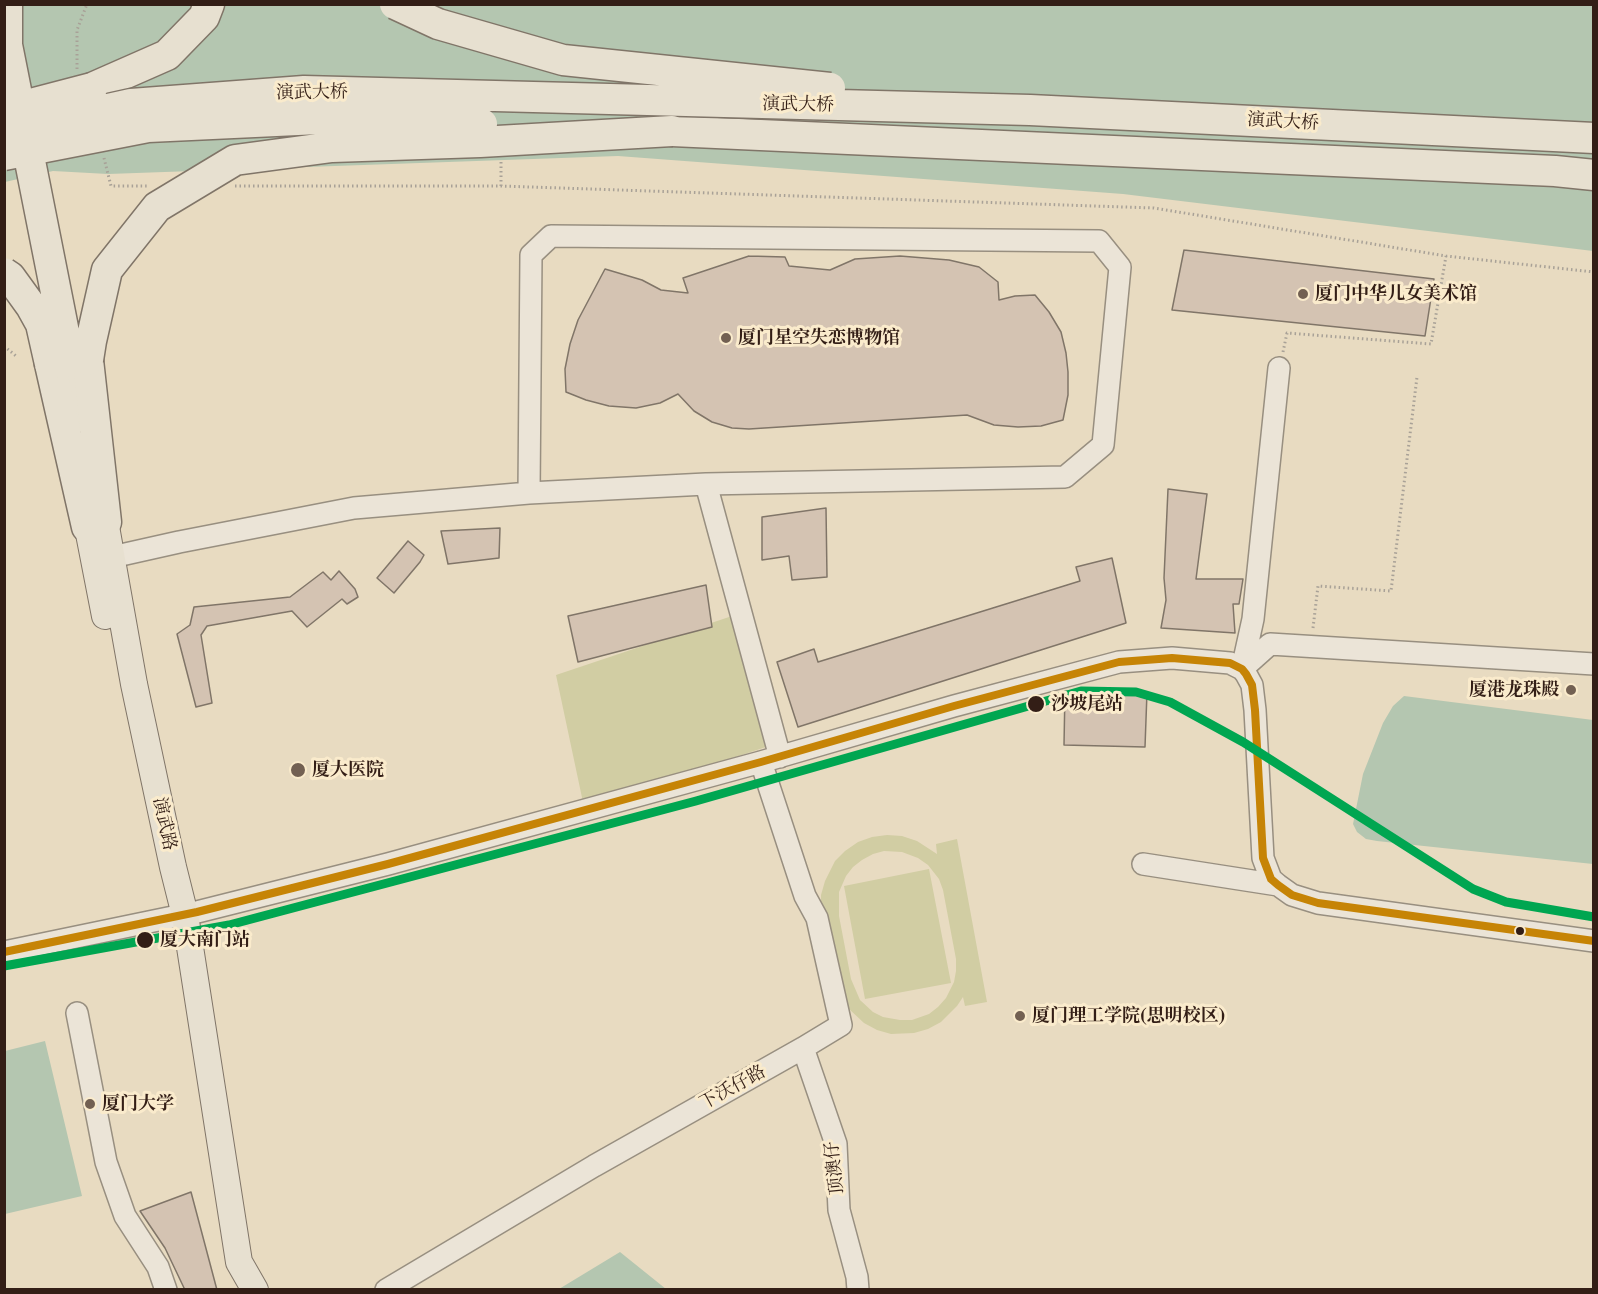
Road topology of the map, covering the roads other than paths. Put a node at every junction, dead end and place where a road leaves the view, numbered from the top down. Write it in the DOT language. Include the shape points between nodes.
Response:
graph roads {
  1 [pos="7,4"];
  2 [pos="209,4"];
  3 [pos="395,4"];
  4 [pos="4,110"];
  5 [pos="1030,110"];
  6 [pos="672,131"];
  7 [pos="4,132"];
  8 [pos="1593,138"];
  9 [pos="4,155"];
  10 [pos="1593,175"];
  11 [pos="4,273"];
  12 [pos="67,360"];
  13 [pos="1279,368"];
  14 [pos="706,484"];
  15 [pos="529,493"];
  16 [pos="97,525"];
  17 [pos="112,557"];
  18 [pos="1593,664"];
  19 [pos="1242,669"];
  20 [pos="771,760"];
  21 [pos="1143,864"];
  22 [pos="1278,885"];
  23 [pos="177,916"];
  24 [pos="1593,940"];
  25 [pos="4,952"];
  26 [pos="77,1013"];
  27 [pos="803,1048"];
  28 [pos="166,1290"];
  29 [pos="237,1290"];
  30 [pos="255,1290"];
  31 [pos="386,1290"];
  32 [pos="858,1290"];
  1 -- 12 [label="highway, bridge" via="7,45"];
  2 -- 4 [label="highway, bridge" via="204,17 167,55 92,88"];
  3 -- 5 [label="highway, bridge" via="438,24 563,60"];
  4 -- 12 [label="highway, bridge"];
  5 -- 7 [label="highway, 演武大桥, bridge" via="304,91 131,104"];
  5 -- 8 [label="highway, 演武大桥, bridge"];
  6 -- 9 [label="highway, 演武大桥, bridge" via="340,118 148,128"];
  6 -- 10 [label="highway, 演武大桥"];
  6 -- 12 [label="highway, bridge" via="332,147 235,160 158,207 107,270 91,341"];
  11 -- 12 [label="highway, bridge"];
  12 -- 16 [label="highway"];
  13 -- 19 [label="street" via="1253,619"];
  14 -- 15 [label="street"];
  14 -- 15 [label="street" via="1065,477 1103,445 1120,267 1099,241 550,236 531,255"];
  14 -- 20 [label="street"];
  15 -- 17 [label="street" via="354,508"];
  16 -- 17 [label="main road, 演武路"];
  16 -- 23 [label="main road, 演武路" via="122,698"];
  17 -- 23 [label="main road, 演武路" via="173,867"];
  18 -- 19 [label="street" via="1270,644"];
  19 -- 20 [label="street" via="1230,663 1172,658 1119,662"];
  19 -- 22 [label="street" via="1254,697 1263,858 1271,879"];
  20 -- 23 [label="street" via="388,864"];
  20 -- 27 [label="street, 下沃仔路" via="805,896 817,918 841,1025"];
  21 -- 22 [label="street"];
  22 -- 24 [label="street" via="1318,903"];
  23 -- 25 [label="street"];
  23 -- 29 [label="main road, 演武路" via="225,1267"];
  23 -- 30 [label="main road, 演武路" via="240,1262"];
  26 -- 28 [label="street" via="106,1162 125,1216 158,1267"];
  27 -- 31 [label="street, 下沃仔路"];
  27 -- 32 [label="street, 顶澳仔" via="836,1144 839,1210"];
}
